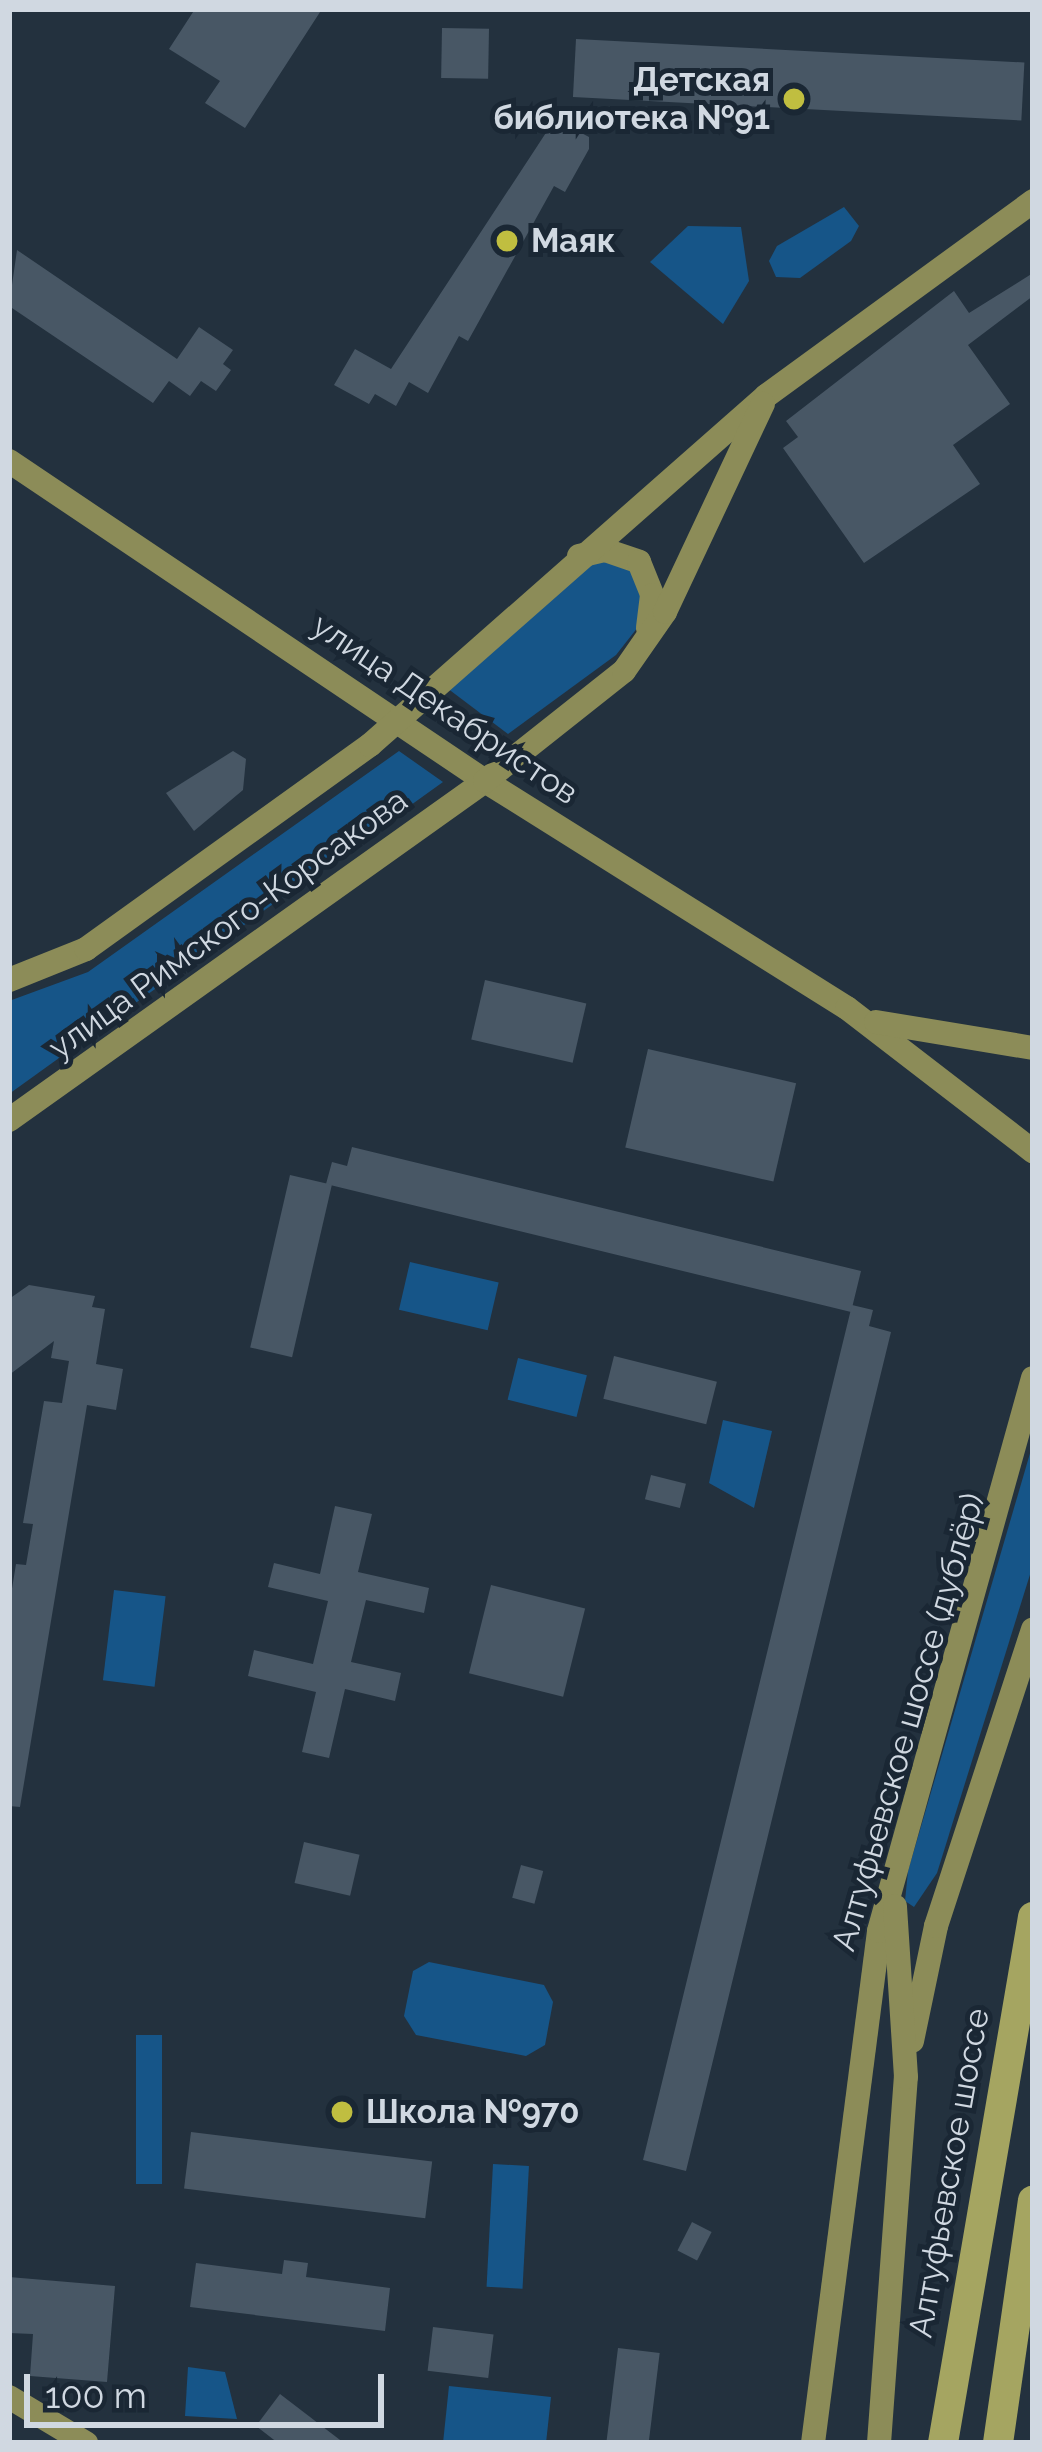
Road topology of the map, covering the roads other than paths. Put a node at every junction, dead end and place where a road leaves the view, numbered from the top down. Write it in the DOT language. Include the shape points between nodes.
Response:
graph roads {
  1 [pos="1033,201"];
  2 [pos="766,396"];
  3 [pos="9,461"];
  4 [pos="566,563"];
  5 [pos="642,648"];
  6 [pos="396,718"];
  7 [pos="485,782"];
  8 [pos="9,980"];
  9 [pos="847,1008"];
  10 [pos="1033,1048"];
  11 [pos="9,1120"];
  12 [pos="1033,1151"];
  13 [pos="1033,1378"];
  14 [pos="1033,1629"];
  15 [pos="902,1851"];
  16 [pos="946,1896"];
  17 [pos="1033,1917"];
  18 [pos="899,1987"];
  19 [pos="856,2084"];
  20 [pos="905,2094"];
  21 [pos="1033,2201"];
  22 [pos="9,2397"];
  23 [pos="86,2443"];
  24 [pos="813,2443"];
  25 [pos="879,2443"];
  26 [pos="943,2443"];
  27 [pos="998,2443"];
  1 -- 2 [label="main road, улица Римского-Корсакова"];
  2 -- 4 [label="main road, улица Римского-Корсакова"];
  2 -- 5 [label="main road"];
  3 -- 6 [label="main road, улица Декабристов"];
  4 -- 5 [label="main road" via="605,550 639,562 652,595"];
  4 -- 6 [label="main road, улица Римского-Корсакова"];
  5 -- 7 [label="main road, улица Римского-Корсакова"];
  6 -- 7 [label="main road, улица Декабристов"];
  6 -- 8 [label="main road, улица Римского-Корсакова" via="86,949"];
  7 -- 9 [label="main road, улица Декабристов"];
  7 -- 11 [label="main road, улица Римского-Корсакова"];
  9 -- 10 [label="main road, улица Декабристов" via="910,1032"];
  9 -- 12 [label="main road, улица Декабристов"];
  13 -- 15 [label="main road, Алтуфьевское шоссе (дублёр)"];
  14 -- 16 [label="main road"];
  15 -- 18 [label="main road"];
  15 -- 19 [label="main road, Алтуфьевское шоссе (дублёр)"];
  16 -- 18 [label="main road"];
  16 -- 20 [label="main road"];
  17 -- 26 [label="main road, Алтуфьевское шоссе"];
  18 -- 19 [label="main road"];
  18 -- 20 [label="main road"];
  19 -- 24 [label="main road, Алтуфьевское шоссе (дублёр)"];
  20 -- 25 [label="main road"];
  21 -- 27 [label="main road"];
  22 -- 23 [label="main road"];
}
